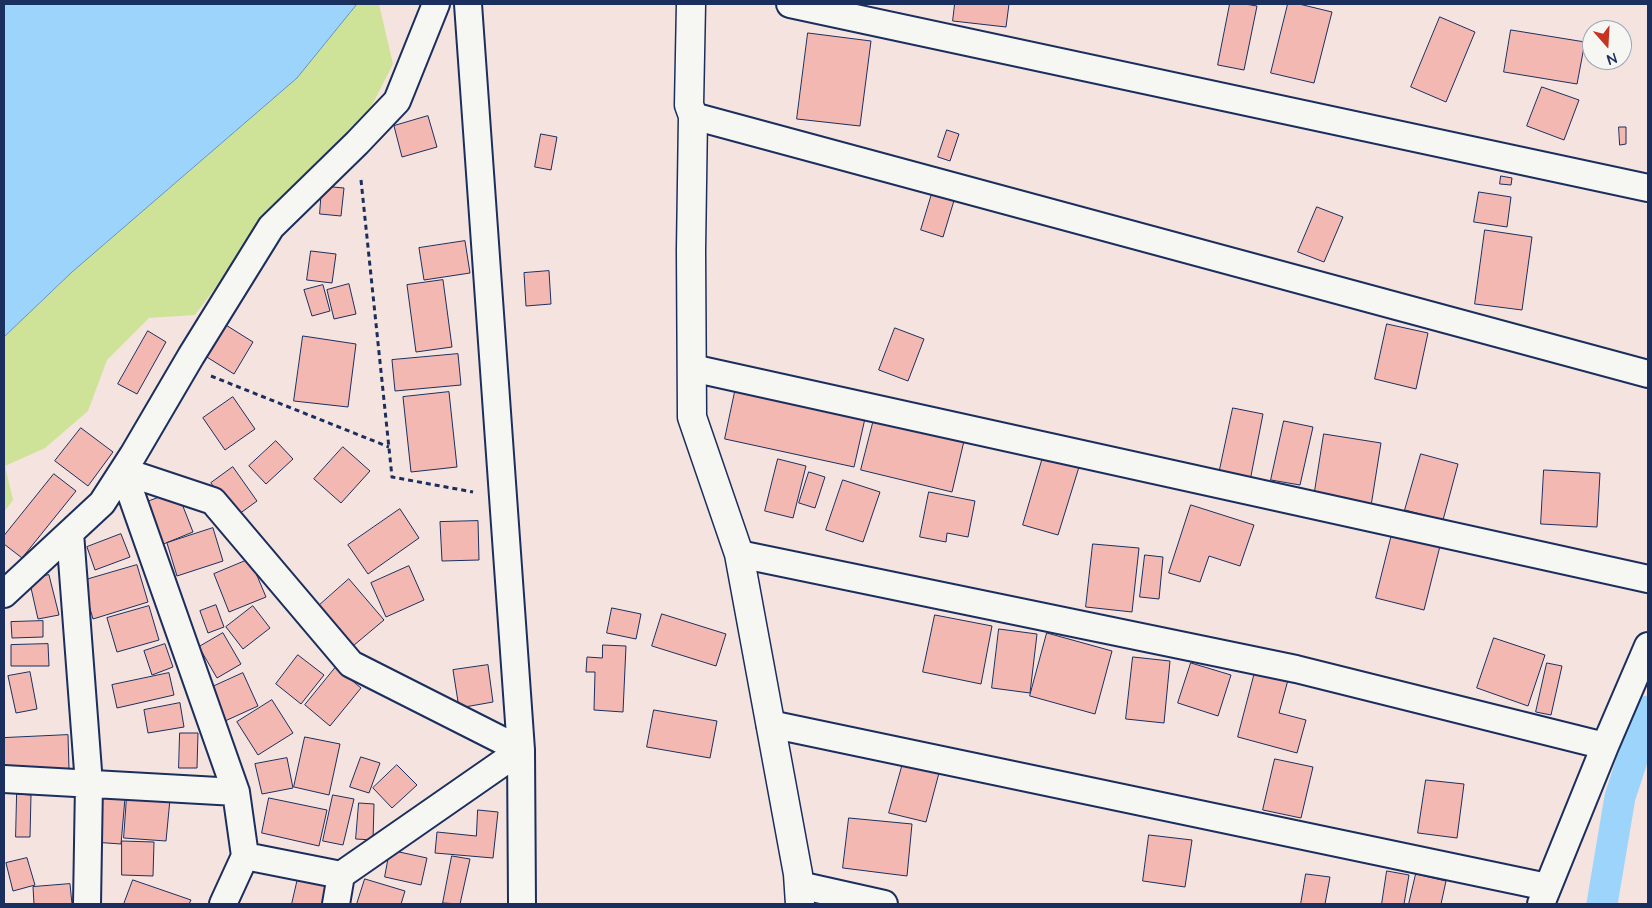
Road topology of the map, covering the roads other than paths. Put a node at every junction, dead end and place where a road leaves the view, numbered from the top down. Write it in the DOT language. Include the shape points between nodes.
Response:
graph roads {
  1 [pos="436,4"];
  2 [pos="468,4"];
  3 [pos="691,4"];
  4 [pos="790,4"];
  5 [pos="693,116"];
  6 [pos="1648,188"];
  7 [pos="692,368"];
  8 [pos="1648,374"];
  9 [pos="123,471"];
  10 [pos="70,533"];
  11 [pos="739,554"];
  12 [pos="1648,579"];
  13 [pos="4,594"];
  14 [pos="1648,646"];
  15 [pos="770,724"];
  16 [pos="1605,746"];
  17 [pos="521,750"];
  18 [pos="4,779"];
  19 [pos="89,784"];
  20 [pos="236,792"];
  21 [pos="245,856"];
  22 [pos="342,875"];
  23 [pos="799,895"];
  24 [pos="1544,896"];
  25 [pos="87,904"];
  26 [pos="224,904"];
  27 [pos="336,904"];
  28 [pos="522,904"];
  29 [pos="884,904"];
  1 -- 9 [label="street" via="397,101 271,227"];
  2 -- 17 [label="street"];
  3 -- 5 [label="main road" via="690,105"];
  4 -- 6 [label="street"];
  5 -- 7 [label="main road"];
  5 -- 8 [label="street"];
  7 -- 11 [label="main road" via="692,417"];
  7 -- 12 [label="street"];
  9 -- 10 [label="street" via="102,503"];
  9 -- 17 [label="street" via="213,501 351,664"];
  9 -- 20 [label="street"];
  10 -- 13 [label="street"];
  10 -- 19 [label="street"];
  11 -- 15 [label="main road"];
  11 -- 16 [label="street" via="1296,669"];
  14 -- 16 [label="street"];
  15 -- 23 [label="main road" via="798,874"];
  15 -- 24 [label="street"];
  16 -- 24 [label="street"];
  17 -- 22 [label="street"];
  17 -- 28 [label="street"];
  18 -- 19 [label="street"];
  19 -- 20 [label="street"];
  19 -- 25 [label="street"];
  20 -- 21 [label="street"];
  21 -- 22 [label="street"];
  21 -- 26 [label="street"];
  22 -- 27 [label="street"];
  23 -- 29 [label="street"];
}
